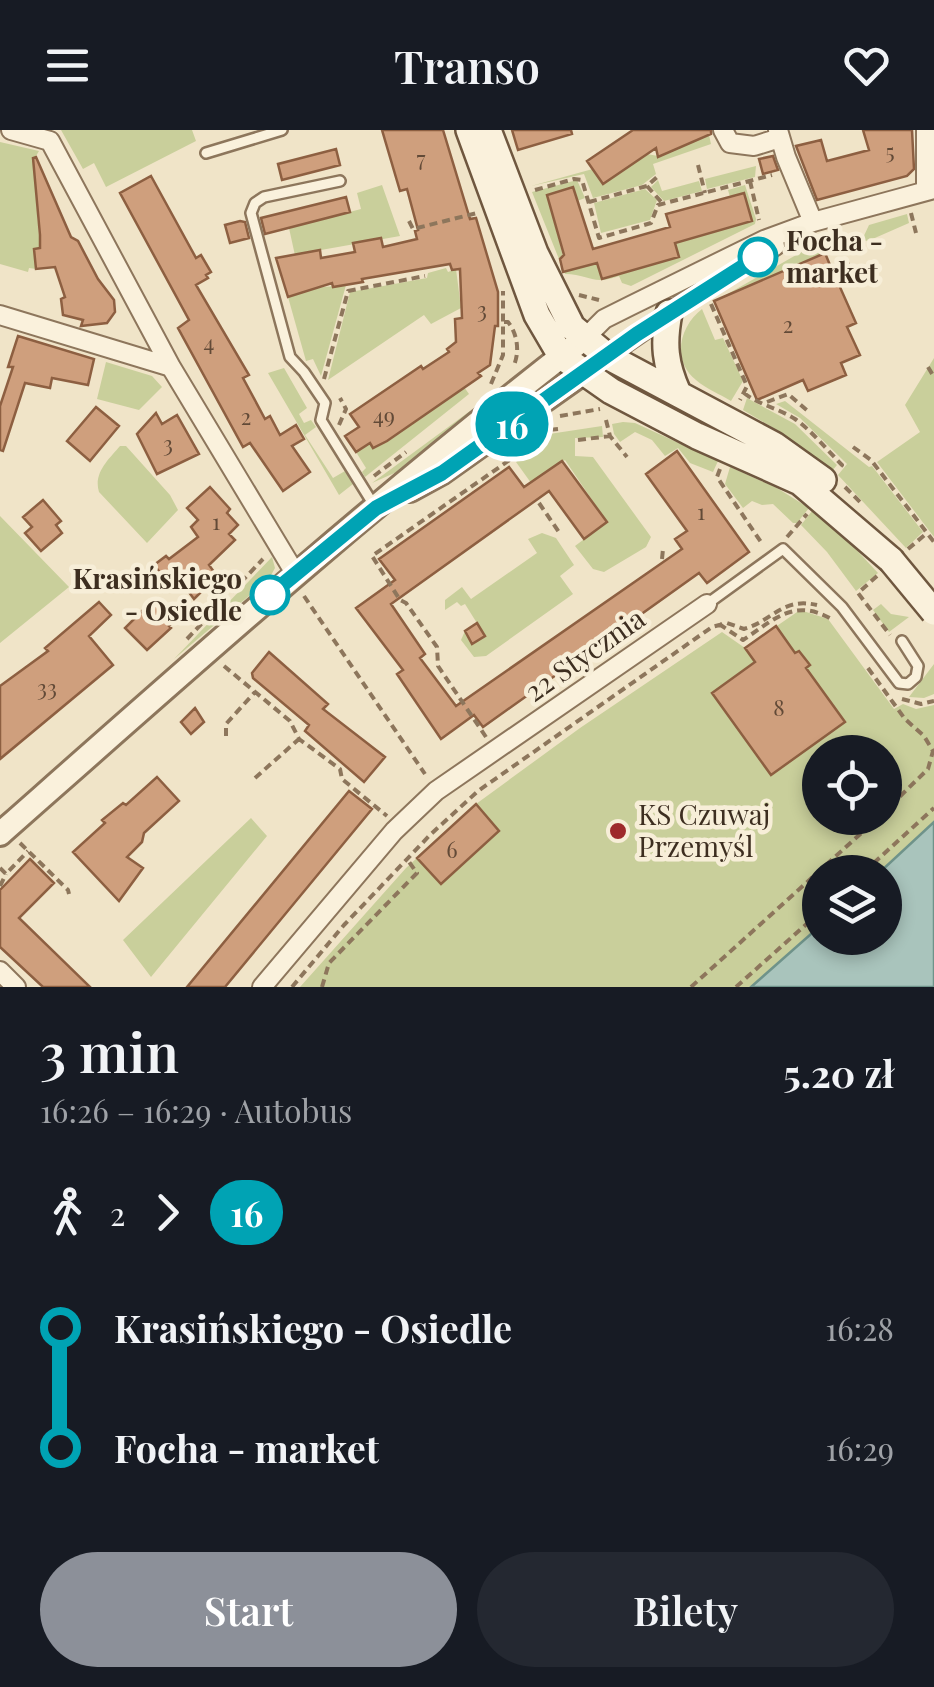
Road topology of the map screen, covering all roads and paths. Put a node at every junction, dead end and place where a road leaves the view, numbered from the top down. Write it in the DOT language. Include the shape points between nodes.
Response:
graph roads {
  1 [pos="11,130"];
  2 [pos="282,130"];
  3 [pos="469,130"];
  4 [pos="488,130"];
  5 [pos="723,130"];
  6 [pos="926,130"];
  7 [pos="779,134"];
  8 [pos="52,136"];
  9 [pos="206,152"];
  10 [pos="698,165"];
  11 [pos="792,170"];
  12 [pos="657,177"];
  13 [pos="340,180"];
  14 [pos="750,181"];
  15 [pos="647,186"];
  16 [pos="930,190"];
  17 [pos="526,192"];
  18 [pos="705,193"];
  19 [pos="590,202"];
  20 [pos="663,204"];
  21 [pos="910,209"];
  22 [pos="479,212"];
  23 [pos="408,221"];
  24 [pos="813,222"];
  25 [pos="760,225"];
  26 [pos="916,233"];
  27 [pos="426,276"];
  28 [pos="499,277"];
  29 [pos="709,300"];
  30 [pos="669,313"];
  31 [pos="0,316"];
  32 [pos="504,322"];
  33 [pos="584,339"];
  34 [pos="561,356"];
  35 [pos="607,356"];
  36 [pos="517,360"];
  37 [pos="171,367"];
  38 [pos="928,367"];
  39 [pos="583,374"];
  40 [pos="934,378"];
  41 [pos="484,393"];
  42 [pos="678,393"];
  43 [pos="320,395"];
  44 [pos="767,402"];
  45 [pos="602,409"];
  46 [pos="809,412"];
  47 [pos="560,416"];
  48 [pos="606,420"];
  49 [pos="558,429"];
  50 [pos="610,436"];
  51 [pos="578,440"];
  52 [pos="413,447"];
  53 [pos="853,447"];
  54 [pos="627,458"];
  55 [pos="833,476"];
  56 [pos="717,477"];
  57 [pos="362,485"];
  58 [pos="539,503"];
  59 [pos="376,508"];
  60 [pos="798,526"];
  61 [pos="928,533"];
  62 [pos="561,534"];
  63 [pos="786,537"];
  64 [pos="934,542"];
  65 [pos="663,550"];
  66 [pos="752,554"];
  67 [pos="662,558"];
  68 [pos="892,562"];
  69 [pos="296,573"];
  70 [pos="707,604"];
  71 [pos="934,612"];
  72 [pos="837,613"];
  73 [pos="831,618"];
  74 [pos="719,624"];
  75 [pos="895,631"];
  76 [pos="902,641"];
  77 [pos="221,663"];
  78 [pos="874,664"];
  79 [pos="882,675"];
  80 [pos="876,680"];
  81 [pos="256,692"];
  82 [pos="226,736"];
  83 [pos="299,740"];
  84 [pos="490,742"];
  85 [pos="255,778"];
  86 [pos="436,791"];
  87 [pos="902,794"];
  88 [pos="934,808"];
  89 [pos="387,816"];
  90 [pos="859,835"];
  91 [pos="8,837"];
  92 [pos="28,851"];
  93 [pos="883,855"];
  94 [pos="407,859"];
  95 [pos="0,868"];
  96 [pos="6,874"];
  97 [pos="0,886"];
  98 [pos="69,894"];
  99 [pos="802,928"];
  100 [pos="0,971"];
  101 [pos="16,987"];
  102 [pos="262,987"];
  103 [pos="292,987"];
  104 [pos="322,987"];
  105 [pos="691,987"];
  106 [pos="736,987"];
  1 -- 8 [label="street"];
  2 -- 9 [label="lane"];
  3 -- 34 [label="main road" via="537,314"];
  4 -- 33 [label="main road" via="549,286"];
  5 -- 7 [label="street" via="742,147"];
  6 -- 16 [label="street"];
  7 -- 11 [label="street"];
  8 -- 37 [label="street"];
  10 -- 18 [label="path"];
  11 -- 14 [label="path"];
  11 -- 24 [label="street"];
  12 -- 15 [label="path"];
  13 -- 43 [label="lane" via="264,196 251,213 290,357"];
  14 -- 18 [label="path"];
  14 -- 25 [label="path"];
  15 -- 19 [label="path"];
  15 -- 20 [label="path"];
  16 -- 24 [label="street"];
  17 -- 19 [label="path" via="578,178"];
  18 -- 20 [label="path"];
  19 -- 20 [label="path" via="599,238 651,223"];
  21 -- 26 [label="path"];
  22 -- 23 [label="path" via="414,229"];
  24 -- 30 [label="street"];
  24 -- 33 [label="street" via="630,306"];
  27 -- 43 [label="path" via="348,291"];
  28 -- 32 [label="path"];
  29 -- 44 [label="path" via="748,386 744,393"];
  30 -- 35 [label="street"];
  30 -- 42 [label="main road" via="664,354"];
  31 -- 37 [label="street"];
  32 -- 36 [label="path" via="514,330"];
  32 -- 41 [label="path" via="502,355"];
  33 -- 34 [label="street"];
  33 -- 35 [label="main road"];
  34 -- 39 [label="main road"];
  34 -- 59 [label="street"];
  35 -- 39 [label="street"];
  35 -- 42 [label="main road"];
  37 -- 69 [label="street"];
  38 -- 40 [label="path"];
  39 -- 59 [label="street" via="442,473"];
  39 -- 68 [label="main road" via="800,482"];
  42 -- 68 [label="main road" via="826,482 860,515"];
  43 -- 57 [label="lane" via="321,420"];
  44 -- 46 [label="path" via="788,394"];
  44 -- 55 [label="path" via="798,421 842,465"];
  45 -- 47 [label="path"];
  48 -- 50 [label="path"];
  49 -- 84 [label="path" via="531,432 521,452 372,556 437,647 438,666"];
  50 -- 51 [label="path"];
  50 -- 54 [label="path"];
  52 -- 57 [label="path"];
  53 -- 61 [label="path" via="871,460"];
  56 -- 66 [label="path" via="762,541"];
  57 -- 59 [label="lane"];
  58 -- 62 [label="path"];
  59 -- 69 [label="street"];
  60 -- 63 [label="path"];
  61 -- 64 [label="path"];
  61 -- 68 [label="path"];
  65 -- 67 [label="path"];
  68 -- 71 [label="main road, bridge"];
  68 -- 75 [label="path" via="858,593 889,636"];
  69 -- 86 [label="path" via="302,594"];
  69 -- 91 [label="street"];
  70 -- 76 [label="lane, 22 Stycznia" via="783,549 842,607 903,684 913,681 918,666"];
  70 -- 86 [label="street, 22 Stycznia"];
  72 -- 74 [label="path" via="800,602 752,627"];
  73 -- 74 [label="path" via="799,609 744,640"];
  74 -- 94 [label="path" via="478,792"];
  77 -- 81 [label="path"];
  78 -- 79 [label="path"];
  80 -- 87 [label="path" via="931,744 928,769"];
  81 -- 82 [label="path" via="226,724"];
  81 -- 83 [label="path" via="290,721"];
  83 -- 85 [label="path"];
  83 -- 89 [label="path"];
  86 -- 102 [label="street, 22 Stycznia"];
  88 -- 93 [label="path"];
  90 -- 105 [label="path"];
  91 -- 92 [label="path"];
  92 -- 96 [label="path"];
  92 -- 98 [label="path"];
  94 -- 103 [label="path"];
  94 -- 104 [label="path" via="417,874 328,963"];
  95 -- 96 [label="path"];
  96 -- 97 [label="path"];
  99 -- 106 [label="path"];
  100 -- 101 [label="street"];
}
